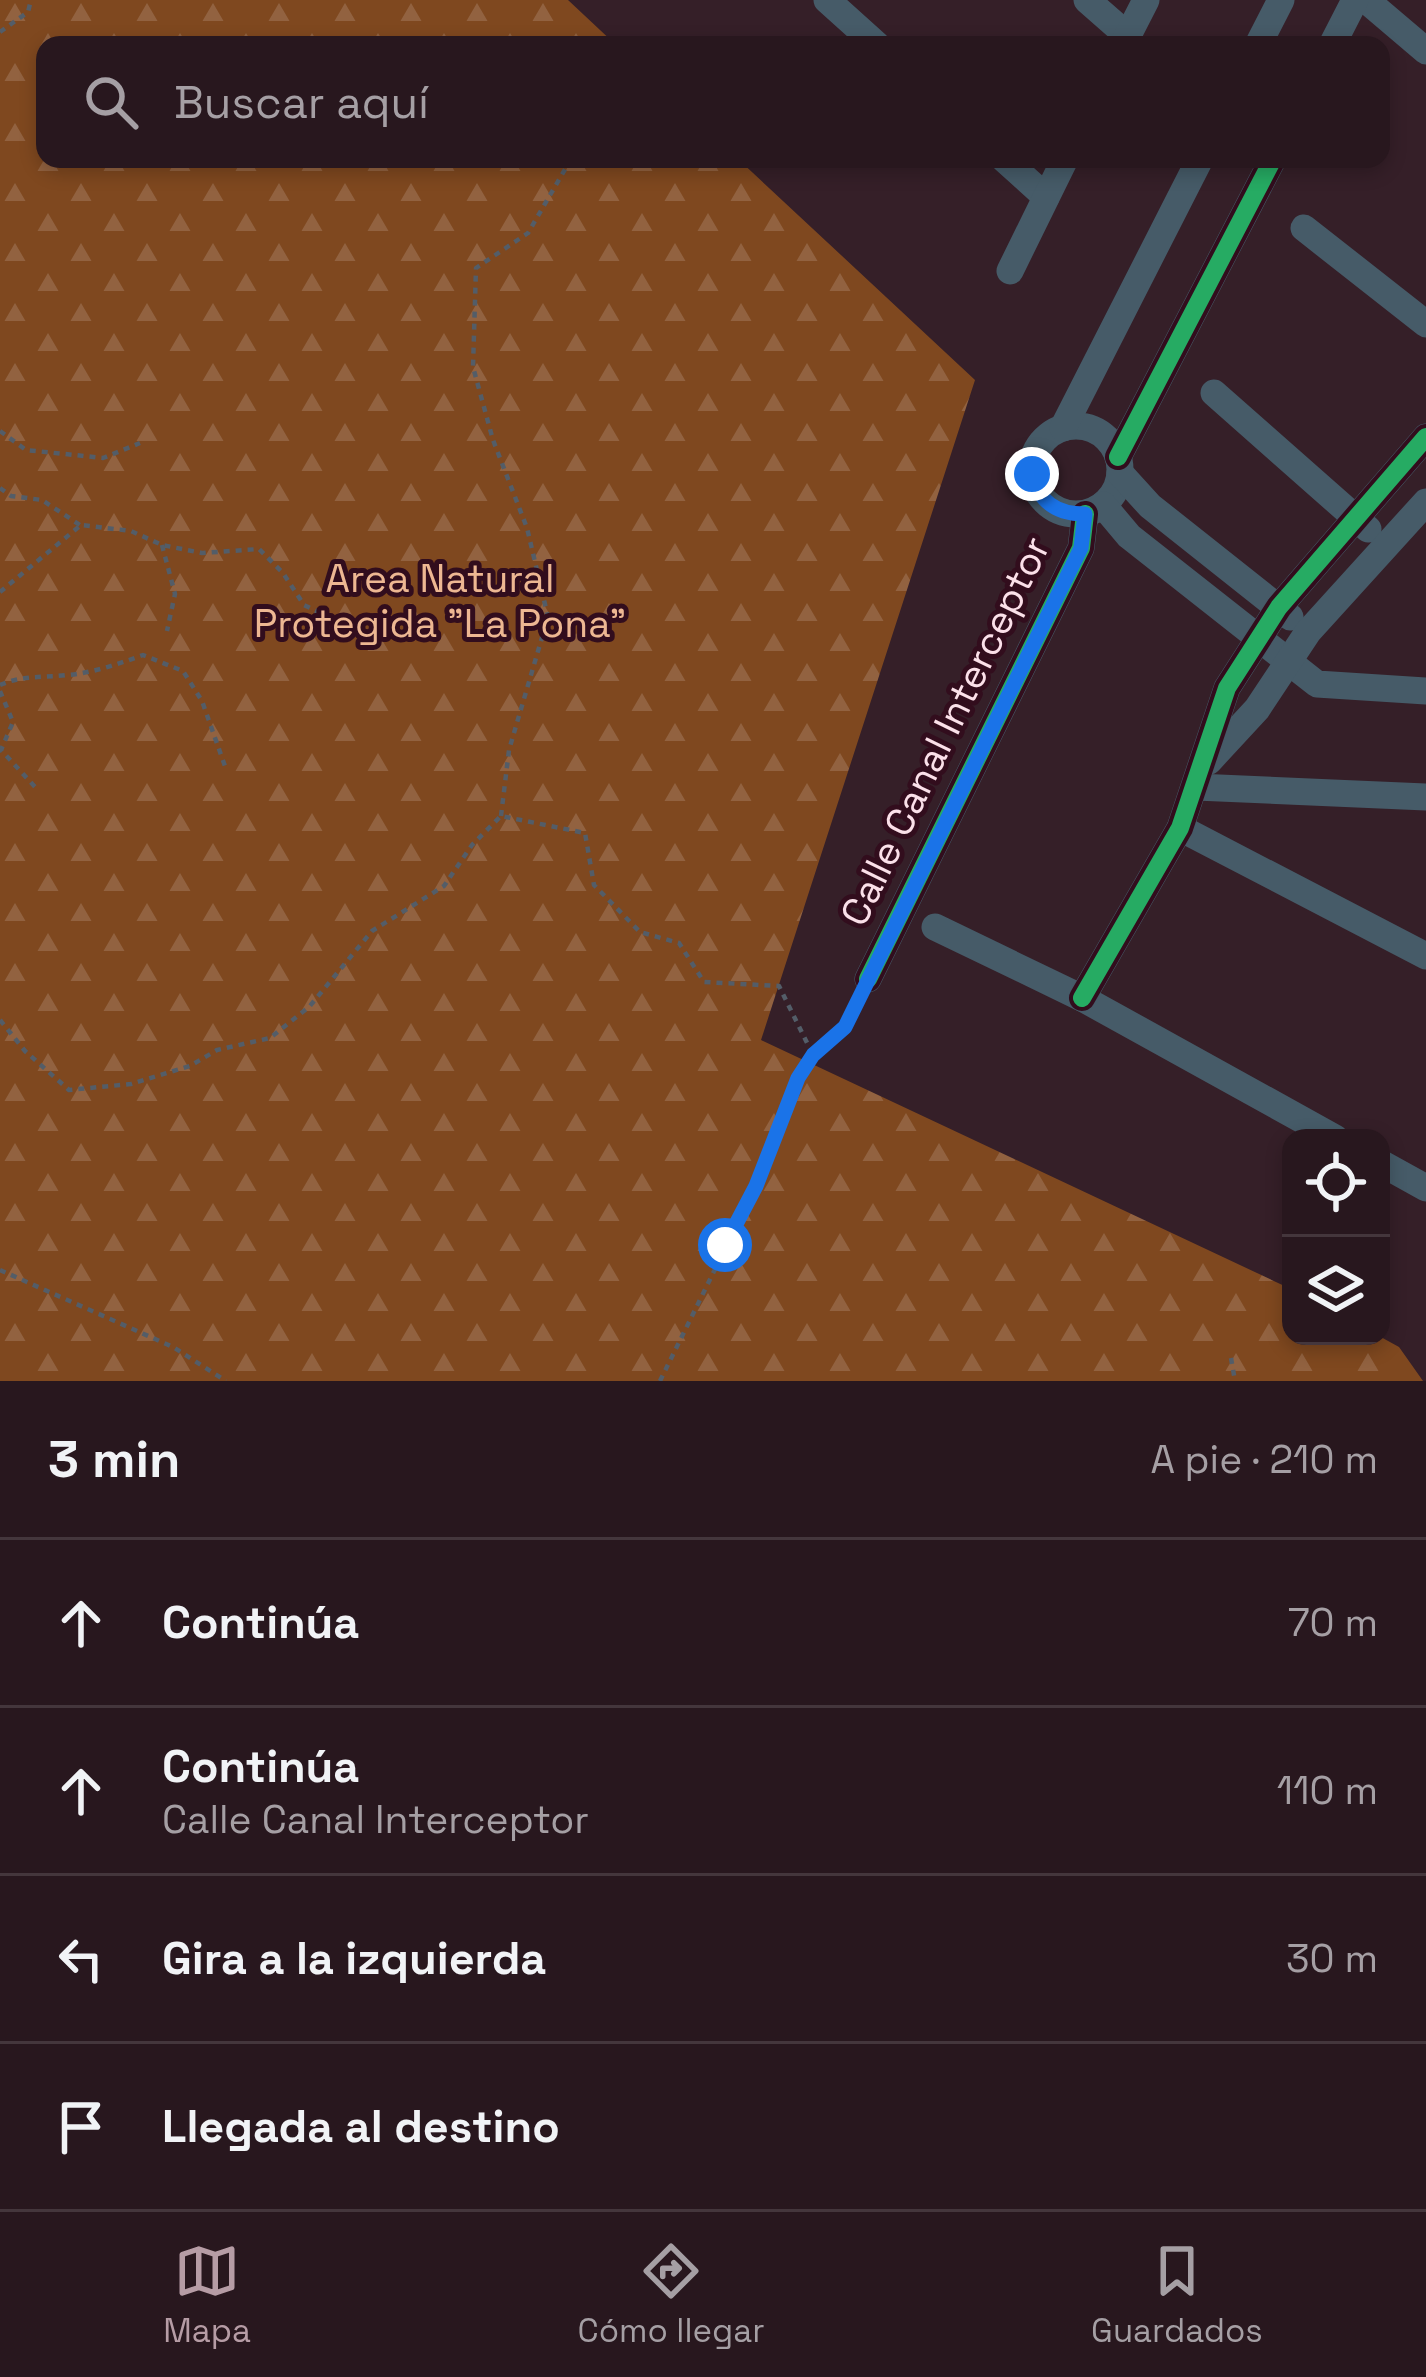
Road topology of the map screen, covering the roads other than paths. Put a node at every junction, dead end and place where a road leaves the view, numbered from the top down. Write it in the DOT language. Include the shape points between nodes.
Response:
graph roads {
  1 [pos="827,0"];
  2 [pos="1087,0"];
  3 [pos="1146,0"];
  4 [pos="1281,0"];
  5 [pos="1355,0"];
  6 [pos="1366,0"];
  7 [pos="867,36"];
  8 [pos="1122,36"];
  9 [pos="1128,36"];
  10 [pos="1263,36"];
  11 [pos="1337,36"];
  12 [pos="1426,50"];
  13 [pos="1014,168"];
  14 [pos="1060,168"];
  15 [pos="1195,168"];
  16 [pos="1268,168"];
  17 [pos="1046,197"];
  18 [pos="1304,228"];
  19 [pos="1010,271"];
  20 [pos="1426,324"];
  21 [pos="1214,392"];
  22 [pos="1063,428"];
  23 [pos="1426,437"];
  24 [pos="1119,465"];
  25 [pos="1426,502"];
  26 [pos="1094,509"];
  27 [pos="1356,520"];
  28 [pos="1388,545"];
  29 [pos="1279,608"];
  30 [pos="1308,632"];
  31 [pos="1259,636"];
  32 [pos="1289,660"];
  33 [pos="1426,691"];
  34 [pos="1199,778"];
  35 [pos="1426,797"];
  36 [pos="1180,828"];
  37 [pos="935,927"];
  38 [pos="1426,956"];
  39 [pos="868,979"];
  40 [pos="1082,998"];
  41 [pos="1319,1129"];
  42 [pos="1390,1168"];
  43 [pos="1426,1188"];
  1 -- 7 [label="street"];
  2 -- 8 [label="street"];
  3 -- 9 [label="street"];
  4 -- 10 [label="street"];
  5 -- 11 [label="street"];
  6 -- 12 [label="street"];
  13 -- 17 [label="street"];
  14 -- 17 [label="street"];
  15 -- 22 [label="street"];
  16 -- 24 [label="street"];
  17 -- 19 [label="street"];
  18 -- 20 [label="street"];
  21 -- 27 [label="street"];
  22 -- 24 [label="street" via="1103,435"];
  22 -- 26 [label="street" via="1033,459 1036,488 1056,510"];
  23 -- 27 [label="street"];
  24 -- 26 [label="street" via="1117,488"];
  24 -- 29 [label="street" via="1150,506"];
  25 -- 28 [label="street"];
  26 -- 31 [label="street"];
  26 -- 39 [label="street, Calle Canal Interceptor"];
  27 -- 28 [label="street"];
  27 -- 29 [label="street"];
  28 -- 30 [label="street"];
  29 -- 30 [label="street"];
  29 -- 31 [label="street"];
  30 -- 32 [label="street"];
  31 -- 32 [label="street"];
  31 -- 34 [label="street" via="1227,688"];
  32 -- 33 [label="street" via="1317,683"];
  32 -- 34 [label="street"];
  34 -- 35 [label="street"];
  34 -- 36 [label="street"];
  36 -- 38 [label="street"];
  36 -- 40 [label="street"];
  37 -- 40 [label="street"];
  40 -- 41 [label="street"];
  42 -- 43 [label="street"];
}
